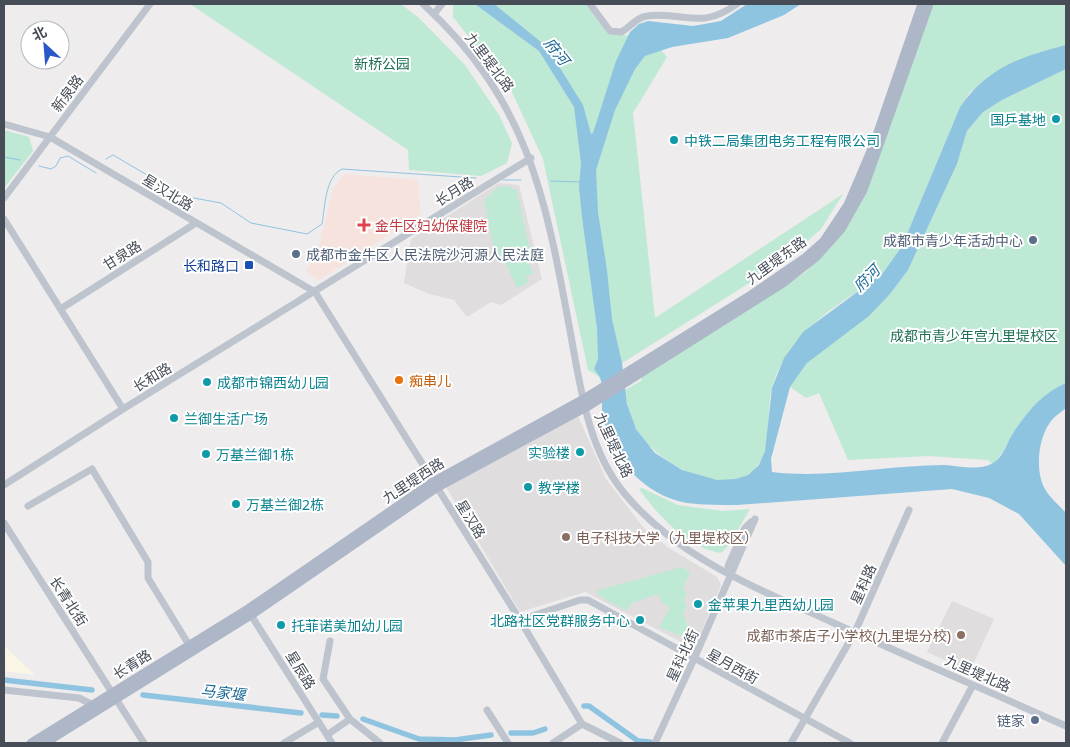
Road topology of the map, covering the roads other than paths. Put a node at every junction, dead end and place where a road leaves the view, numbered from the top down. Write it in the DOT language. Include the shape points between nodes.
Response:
graph roads {
  1 [pos="150,4"];
  2 [pos="423,4"];
  3 [pos="442,4"];
  4 [pos="590,4"];
  5 [pos="737,4"];
  6 [pos="922,4"];
  7 [pos="929,4"];
  8 [pos="434,14"];
  9 [pos="4,124"];
  10 [pos="50,137"];
  11 [pos="531,158"];
  12 [pos="4,198"];
  13 [pos="4,219"];
  14 [pos="196,224"];
  15 [pos="315,292"];
  16 [pos="62,308"];
  17 [pos="601,387"];
  18 [pos="583,404"];
  19 [pos="123,409"];
  20 [pos="4,485"];
  21 [pos="435,485"];
  22 [pos="28,506"];
  23 [pos="909,510"];
  24 [pos="4,523"];
  25 [pos="731,575"];
  26 [pos="250,612"];
  27 [pos="520,620"];
  28 [pos="855,632"];
  29 [pos="330,640"];
  30 [pos="189,645"];
  31 [pos="694,660"];
  32 [pos="973,685"];
  33 [pos="4,690"];
  34 [pos="114,696"];
  35 [pos="93,705"];
  36 [pos="487,710"];
  37 [pos="350,720"];
  38 [pos="806,721"];
  39 [pos="319,722"];
  40 [pos="582,724"];
  41 [pos="1066,726"];
  42 [pos="327,735"];
  43 [pos="506,742"];
  44 [pos="31,743"];
  45 [pos="45,743"];
  46 [pos="144,743"];
  47 [pos="284,743"];
  48 [pos="332,743"];
  49 [pos="380,743"];
  50 [pos="553,743"];
  51 [pos="620,743"];
  52 [pos="655,743"];
  53 [pos="792,743"];
  54 [pos="850,743"];
  55 [pos="942,743"];
  1 -- 10 [label="street, 新泉路"];
  2 -- 8 [label="street, 九里堤北路"];
  3 -- 8 [label="street"];
  4 -- 5 [label="street" via="607,28 621,32 646,16 702,19 718,16"];
  6 -- 17 [label="main road, 九里堤东路" via="874,144 848,205 824,241 782,275"];
  7 -- 18 [label="main road" via="866,182 841,230 816,257 783,283 602,398"];
  8 -- 11 [label="street, 九里堤北路" via="493,83 514,118"];
  9 -- 10 [label="street, 星汉北路"];
  10 -- 12 [label="street, 新泉路"];
  10 -- 14 [label="street, 星汉北路"];
  11 -- 15 [label="street, 长月路"];
  11 -- 18 [label="street, 九里堤北路" via="560,272"];
  13 -- 16 [label="street"];
  14 -- 15 [label="street, 星汉北路"];
  14 -- 16 [label="street, 甘泉路"];
  15 -- 19 [label="street, 长和路"];
  15 -- 21 [label="street, 星汉路"];
  16 -- 19 [label="street"];
  17 -- 18 [label="main road, 九里堤西路"];
  18 -- 21 [label="main road, 九里堤西路"];
  18 -- 25 [label="street, 九里堤北路" via="602,456 622,490 672,540"];
  19 -- 20 [label="street, 长和路"];
  21 -- 26 [label="main road, 九里堤西路"];
  21 -- 27 [label="street, 星汉路"];
  22 -- 30 [label="street" via="92,469 148,562 148,578"];
  23 -- 28 [label="street, 星科路"];
  24 -- 34 [label="street, 长青北街"];
  25 -- 25 [label="street, 星科北街" via="748,536 755,520 745,528 728,566"];
  25 -- 28 [label="street, 九里堤北路"];
  25 -- 31 [label="street, 星科北街"];
  26 -- 30 [label="main road, 长青路"];
  26 -- 34 [label="main road"];
  26 -- 39 [label="street, 星辰路"];
  27 -- 31 [label="street, 星月西街" via="588,600"];
  27 -- 40 [label="street, 星汉路"];
  28 -- 32 [label="street, 九里堤北路"];
  28 -- 38 [label="street, 星科路"];
  29 -- 37 [label="street" via="323,679"];
  30 -- 34 [label="main road, 长青路"];
  31 -- 38 [label="street, 星月西街"];
  31 -- 52 [label="street, 星科北街"];
  32 -- 41 [label="street, 九里堤北路"];
  32 -- 55 [label="street"];
  33 -- 35 [label="street" via="79,698"];
  34 -- 35 [label="main road, 长青路"];
  34 -- 45 [label="main road"];
  34 -- 46 [label="street, 长青北街"];
  35 -- 44 [label="main road, 长青路"];
  36 -- 43 [label="street"];
  37 -- 42 [label="street"];
  37 -- 49 [label="street"];
  38 -- 53 [label="street, 星科路"];
  38 -- 54 [label="street, 星月西街"];
  39 -- 42 [label="street, 星辰路"];
  39 -- 47 [label="street"];
  40 -- 50 [label="street"];
  40 -- 51 [label="street"];
  42 -- 48 [label="street, 星辰路"];
}
